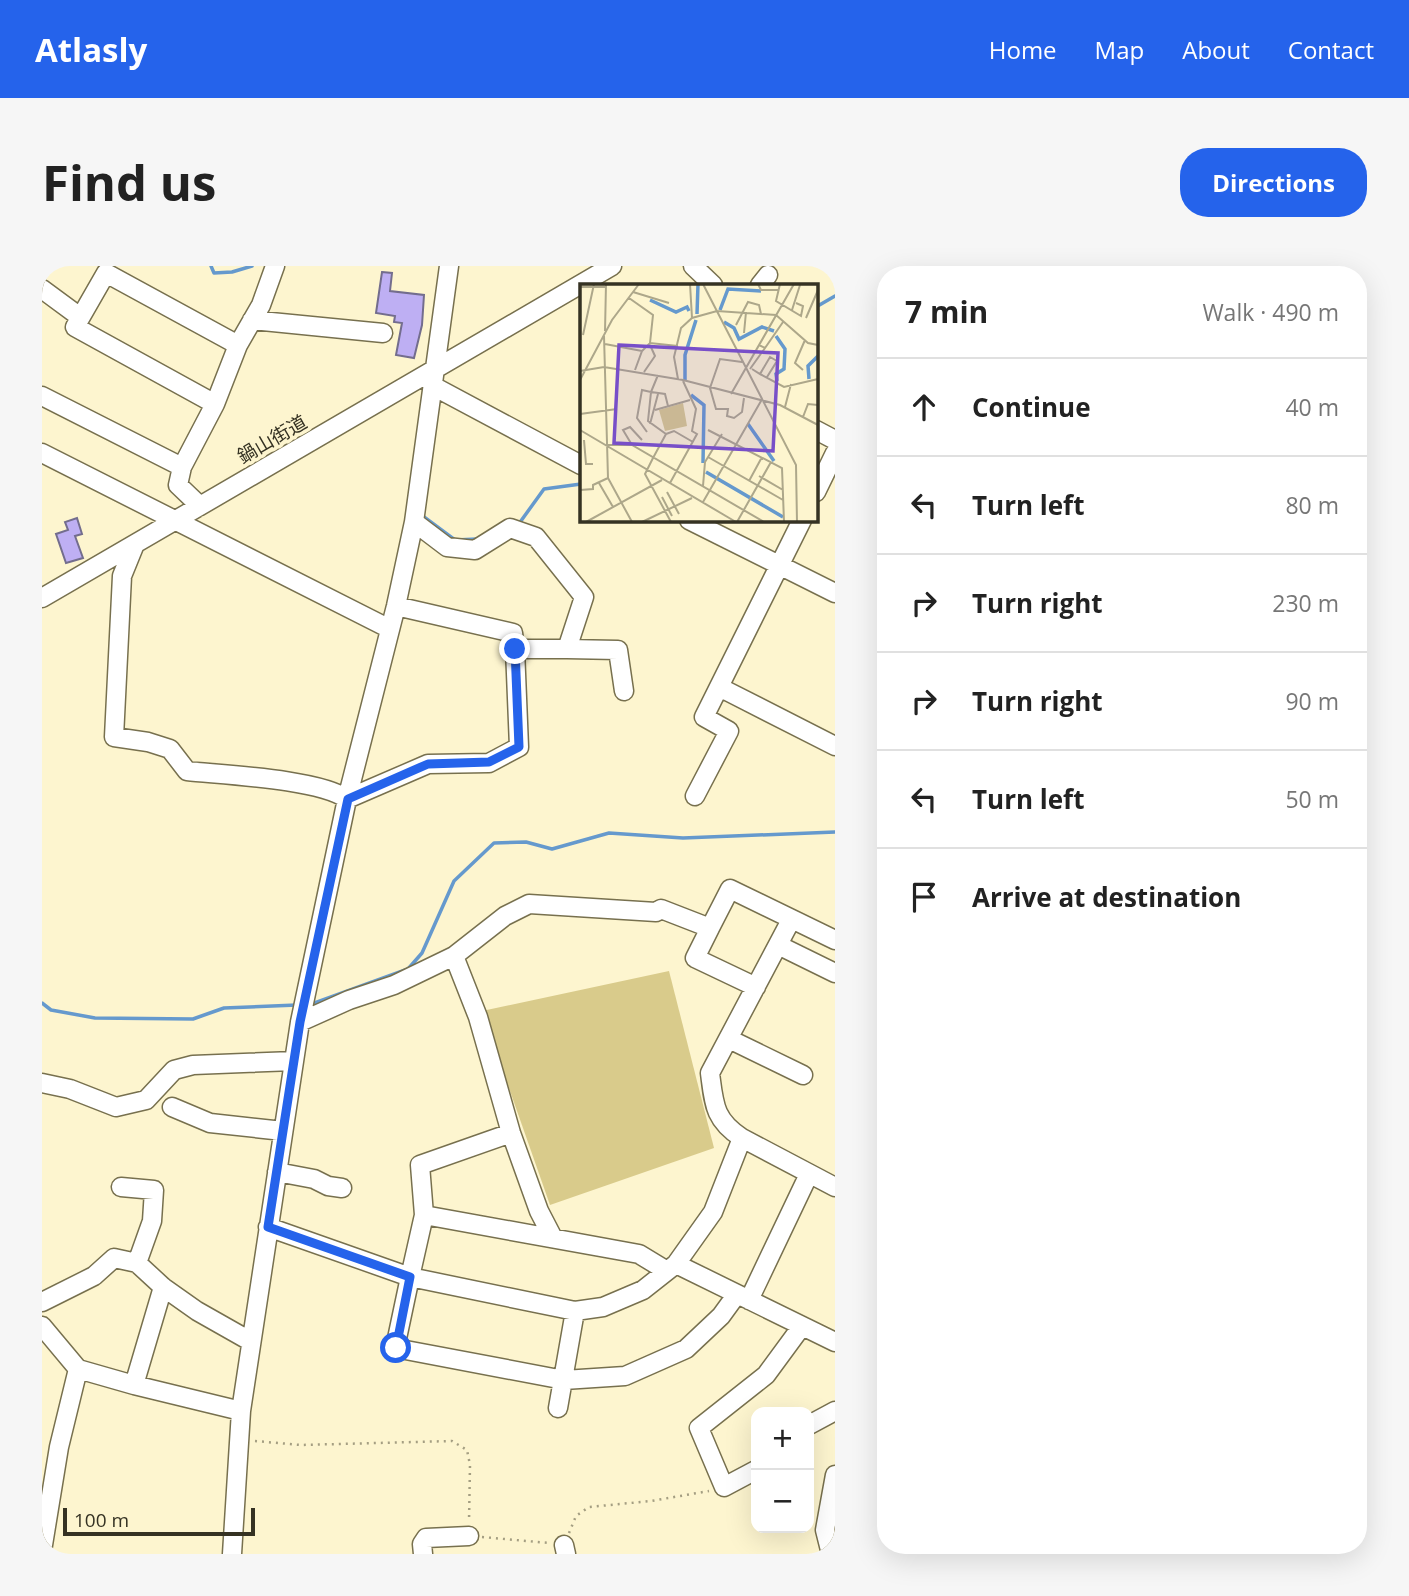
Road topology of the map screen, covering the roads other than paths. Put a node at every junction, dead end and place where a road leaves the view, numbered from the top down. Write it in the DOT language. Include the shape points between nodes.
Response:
graph roads {
  1 [pos="275,266"];
  2 [pos="449,266"];
  3 [pos="612,266"];
  4 [pos="693,266"];
  5 [pos="105,270"];
  6 [pos="583,284"];
  7 [pos="712,284"];
  8 [pos="580,286"];
  9 [pos="42,289"];
  10 [pos="80,317"];
  11 [pos="252,320"];
  12 [pos="383,333"];
  13 [pos="237,345"];
  14 [pos="433,377"];
  15 [pos="42,396"];
  16 [pos="215,404"];
  17 [pos="818,431"];
  18 [pos="835,440"];
  19 [pos="42,453"];
  20 [pos="835,453"];
  21 [pos="580,465"];
  22 [pos="182,467"];
  23 [pos="818,488"];
  24 [pos="200,506"];
  25 [pos="176,520"];
  26 [pos="414,522"];
  27 [pos="693,522"];
  28 [pos="801,522"];
  29 [pos="135,544"];
  30 [pos="779,565"];
  31 [pos="835,593"];
  32 [pos="42,598"];
  33 [pos="396,606"];
  34 [pos="390,629"];
  35 [pos="515,649"];
  36 [pos="568,649"];
  37 [pos="719,687"];
  38 [pos="624,691"];
  39 [pos="835,747"];
  40 [pos="695,796"];
  41 [pos="348,799"];
  42 [pos="791,920"];
  43 [pos="710,928"];
  44 [pos="835,940"];
  45 [pos="778,945"];
  46 [pos="454,956"];
  47 [pos="835,973"];
  48 [pos="756,987"];
  49 [pos="300,1022"];
  50 [pos="729,1039"];
  51 [pos="294,1061"];
  52 [pos="803,1075"];
  53 [pos="42,1083"];
  54 [pos="172,1107"];
  55 [pos="283,1131"];
  56 [pos="511,1133"];
  57 [pos="742,1138"];
  58 [pos="277,1172"];
  59 [pos="808,1174"];
  60 [pos="121,1187"];
  61 [pos="835,1187"];
  62 [pos="342,1188"];
  63 [pos="424,1215"];
  64 [pos="268,1227"];
  65 [pos="553,1238"];
  66 [pos="137,1264"];
  67 [pos="672,1268"];
  68 [pos="410,1277"];
  69 [pos="163,1287"];
  70 [pos="743,1297"];
  71 [pos="42,1302"];
  72 [pos="575,1311"];
  73 [pos="802,1326"];
  74 [pos="44,1328"];
  75 [pos="250,1341"];
  76 [pos="835,1342"];
  77 [pos="42,1348"];
  78 [pos="78,1369"];
  79 [pos="564,1380"];
  80 [pos="134,1385"];
  81 [pos="558,1408"];
  82 [pos="241,1411"];
  83 [pos="835,1411"];
  84 [pos="814,1422"];
  85 [pos="751,1473"];
  86 [pos="835,1475"];
  87 [pos="469,1536"];
  88 [pos="42,1551"];
  89 [pos="232,1554"];
  90 [pos="423,1554"];
  91 [pos="831,1554"];
  1 -- 11 [label="street"];
  2 -- 14 [label="street"];
  3 -- 6 [label="street, 鍋山街道"];
  4 -- 7 [label="street"];
  5 -- 10 [label="street"];
  5 -- 13 [label="street"];
  8 -- 14 [label="street, 鍋山街道"];
  9 -- 10 [label="street"];
  10 -- 16 [label="street" via="75,327"];
  11 -- 12 [label="street"];
  11 -- 13 [label="street"];
  13 -- 16 [label="street"];
  14 -- 21 [label="street"];
  14 -- 24 [label="street, 鍋山街道"];
  14 -- 26 [label="street"];
  15 -- 22 [label="street"];
  16 -- 22 [label="street"];
  17 -- 18 [label="street"];
  19 -- 25 [label="street"];
  20 -- 23 [label="street"];
  22 -- 24 [label="street" via="178,485"];
  24 -- 25 [label="street, 鍋山街道"];
  25 -- 29 [label="street, 鍋山街道"];
  25 -- 34 [label="street"];
  26 -- 33 [label="street"];
  26 -- 36 [label="street" via="447,547 475,550 510,528 536,537 584,597"];
  27 -- 30 [label="street"];
  28 -- 30 [label="street"];
  29 -- 32 [label="street, 鍋山街道"];
  29 -- 41 [label="street" via="122,576 114,737 170,749 187,771 335,790"];
  30 -- 31 [label="street"];
  30 -- 37 [label="street"];
  33 -- 34 [label="street"];
  33 -- 35 [label="street" via="513,632"];
  34 -- 41 [label="street"];
  35 -- 36 [label="street"];
  35 -- 41 [label="street" via="519,747 489,762 428,764"];
  36 -- 38 [label="street" via="618,650"];
  37 -- 39 [label="street"];
  37 -- 40 [label="street" via="704,717 729,731"];
  41 -- 49 [label="street"];
  42 -- 43 [label="street" via="730,889"];
  42 -- 44 [label="street"];
  42 -- 45 [label="street"];
  43 -- 46 [label="street" via="661,909 529,904 505,916"];
  43 -- 48 [label="street" via="695,958"];
  45 -- 47 [label="street"];
  45 -- 48 [label="street"];
  46 -- 49 [label="street"];
  46 -- 56 [label="street" via="478,1017"];
  48 -- 50 [label="street"];
  49 -- 51 [label="street"];
  50 -- 52 [label="street"];
  50 -- 57 [label="street" via="710,1073 713,1100 723,1124"];
  51 -- 53 [label="street" via="193,1065 174,1070 146,1100 116,1107"];
  51 -- 55 [label="street"];
  54 -- 55 [label="street" via="210,1123"];
  55 -- 58 [label="street"];
  56 -- 63 [label="street" via="420,1165"];
  56 -- 65 [label="street"];
  57 -- 59 [label="street"];
  57 -- 67 [label="street" via="713,1212"];
  58 -- 62 [label="street"];
  58 -- 64 [label="street"];
  59 -- 61 [label="street"];
  59 -- 70 [label="street"];
  60 -- 66 [label="street" via="154,1190 152,1220"];
  63 -- 65 [label="street"];
  63 -- 68 [label="street"];
  64 -- 68 [label="street"];
  64 -- 75 [label="street"];
  65 -- 67 [label="street" via="639,1254"];
  66 -- 69 [label="street"];
  66 -- 71 [label="street" via="114,1258 94,1276"];
  67 -- 70 [label="street"];
  67 -- 72 [label="street" via="643,1290 603,1307"];
  68 -- 72 [label="street"];
  68 -- 79 [label="street" via="396,1348"];
  69 -- 75 [label="street"];
  69 -- 80 [label="street"];
  70 -- 73 [label="street"];
  70 -- 79 [label="street" via="687,1349 625,1377"];
  72 -- 79 [label="street"];
  73 -- 76 [label="street"];
  73 -- 85 [label="street" via="766,1375 699,1428 724,1487"];
  74 -- 77 [label="street"];
  74 -- 78 [label="street"];
  75 -- 82 [label="street"];
  78 -- 80 [label="street"];
  78 -- 88 [label="street" via="59,1447"];
  79 -- 81 [label="street"];
  80 -- 82 [label="street"];
  82 -- 89 [label="street"];
  83 -- 84 [label="street"];
  86 -- 91 [label="street" via="825,1530"];
  87 -- 90 [label="street" via="426,1538"];
}
